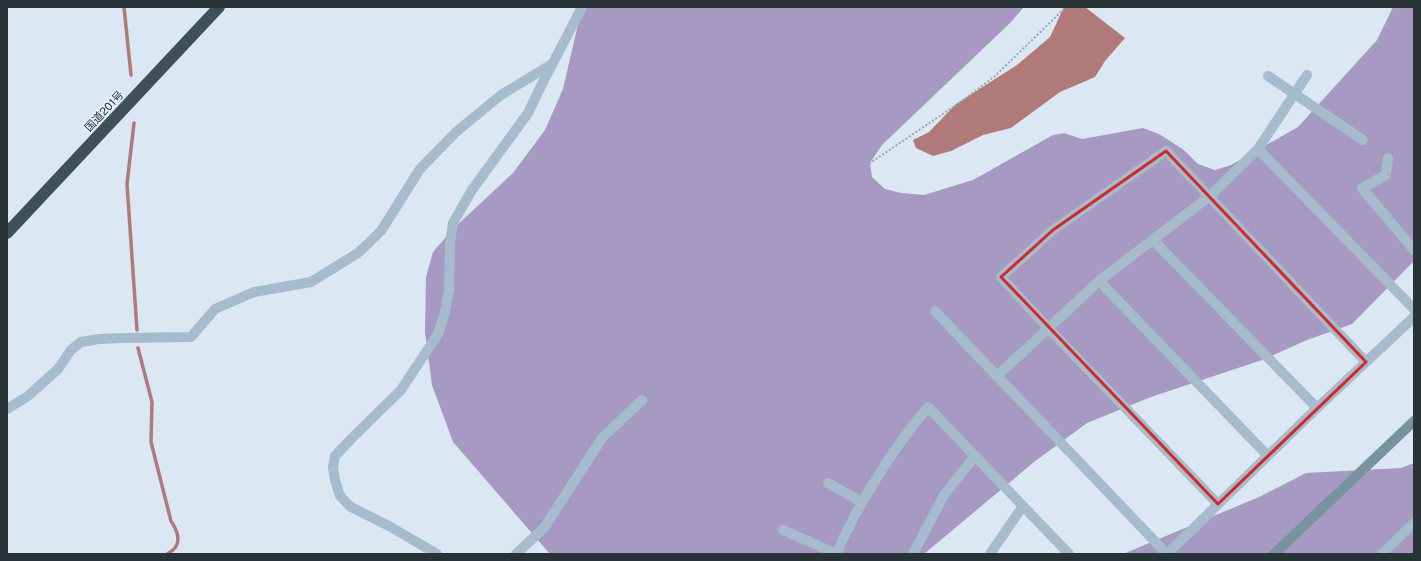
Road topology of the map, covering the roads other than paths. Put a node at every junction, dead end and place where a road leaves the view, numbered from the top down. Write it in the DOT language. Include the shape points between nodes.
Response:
graph roads {
  1 [pos="219,7"];
  2 [pos="582,7"];
  3 [pos="552,64"];
  4 [pos="1307,75"];
  5 [pos="1268,76"];
  6 [pos="1295,94"];
  7 [pos="1363,140"];
  8 [pos="1258,149"];
  9 [pos="1388,158"];
  10 [pos="1210,196"];
  11 [pos="7,233"];
  12 [pos="1153,240"];
  13 [pos="1414,250"];
  14 [pos="1099,280"];
  15 [pos="1414,309"];
  16 [pos="935,311"];
  17 [pos="1414,317"];
  18 [pos="1049,329"];
  19 [pos="1366,362"];
  20 [pos="997,376"];
  21 [pos="642,400"];
  22 [pos="1317,408"];
  23 [pos="7,409"];
  24 [pos="1414,421"];
  25 [pos="975,456"];
  26 [pos="1268,456"];
  27 [pos="828,483"];
  28 [pos="862,502"];
  29 [pos="1218,504"];
  30 [pos="1023,506"];
  31 [pos="1414,523"];
  32 [pos="783,530"];
  33 [pos="437,554"];
  34 [pos="516,554"];
  35 [pos="837,554"];
  36 [pos="913,554"];
  37 [pos="990,554"];
  38 [pos="1069,554"];
  39 [pos="1167,554"];
  40 [pos="1274,554"];
  41 [pos="1382,554"];
  1 -- 11 [label="highway, 国道201号"];
  2 -- 3 [label="street"];
  3 -- 23 [label="street" via="501,95 456,132 420,169 381,231 358,253 311,282 254,292 215,309 191,337 99,339 81,342 71,350 58,369 28,396"];
  3 -- 33 [label="street" via="528,113 472,190 454,223 450,243 446,312 438,334 401,390 335,456 333,467 340,496 351,507"];
  4 -- 6 [label="street"];
  5 -- 6 [label="street"];
  6 -- 7 [label="street"];
  6 -- 8 [label="street"];
  8 -- 10 [label="street"];
  8 -- 15 [label="street"];
  9 -- 13 [label="street" via="1386,175 1362,188"];
  10 -- 12 [label="street"];
  10 -- 18 [label="street" via="1166,151 1053,230 1001,277"];
  10 -- 19 [label="street"];
  12 -- 14 [label="street"];
  12 -- 22 [label="street"];
  14 -- 18 [label="street"];
  14 -- 26 [label="street"];
  16 -- 20 [label="street"];
  17 -- 19 [label="street"];
  18 -- 20 [label="street"];
  18 -- 29 [label="street"];
  19 -- 22 [label="street"];
  20 -- 39 [label="street"];
  21 -- 34 [label="street" via="602,438 544,528"];
  22 -- 26 [label="street"];
  24 -- 40 [label="street"];
  25 -- 28 [label="street" via="928,407 905,436"];
  25 -- 30 [label="street"];
  25 -- 36 [label="street" via="944,495"];
  26 -- 29 [label="street"];
  27 -- 28 [label="street"];
  28 -- 35 [label="street"];
  29 -- 39 [label="street"];
  30 -- 37 [label="street"];
  30 -- 38 [label="street"];
  31 -- 41 [label="street"];
  32 -- 35 [label="street"];
}
